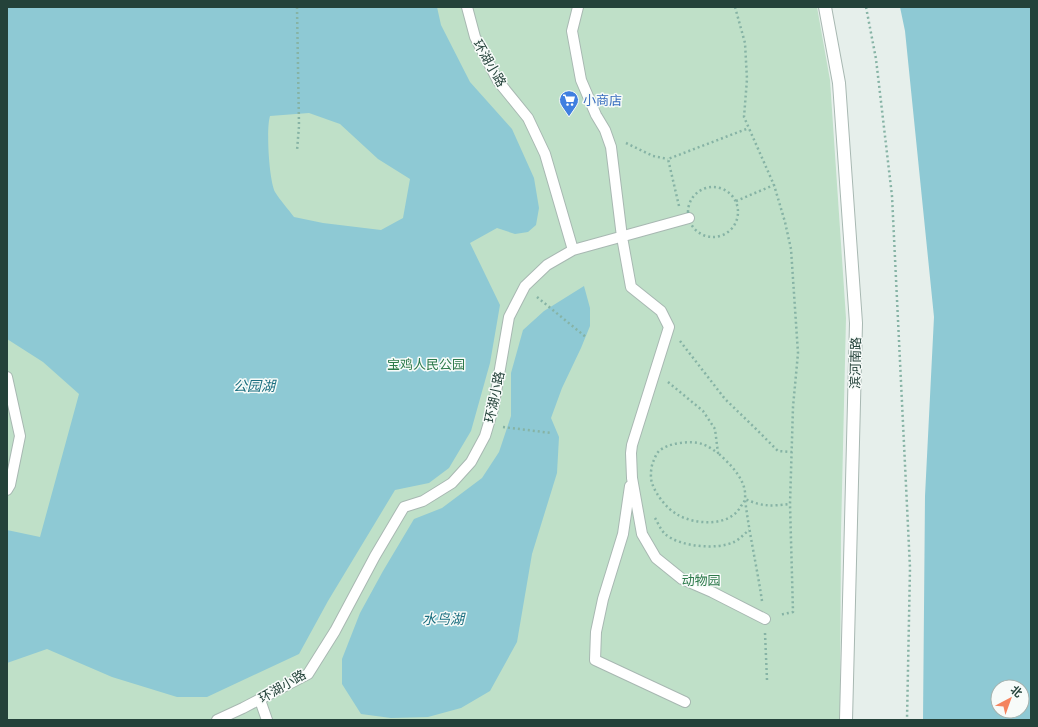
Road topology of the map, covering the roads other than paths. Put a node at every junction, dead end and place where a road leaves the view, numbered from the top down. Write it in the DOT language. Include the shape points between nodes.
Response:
graph roads {
  1 [pos="467,7"];
  2 [pos="578,7"];
  3 [pos="824,7"];
  4 [pos="686,219"];
  5 [pos="622,237"];
  6 [pos="573,250"];
  7 [pos="7,377"];
  8 [pos="632,478"];
  9 [pos="7,490"];
  10 [pos="765,619"];
  11 [pos="260,700"];
  12 [pos="685,702"];
  13 [pos="217,720"];
  14 [pos="267,720"];
  15 [pos="846,720"];
  1 -- 6 [label="lane, 环湖小路" via="475,37 498,82 528,118 545,154"];
  2 -- 5 [label="lane" via="572,31 581,80 611,147"];
  3 -- 15 [label="street, 滨河南路" via="838,83 856,323"];
  4 -- 5 [label="lane"];
  5 -- 6 [label="lane"];
  5 -- 8 [label="lane" via="631,287 661,311 669,326 632,445"];
  6 -- 11 [label="lane, 环湖小路" via="547,265 525,286 509,317 493,409 485,436 471,462 452,483 423,501 404,507 308,674"];
  7 -- 9 [label="lane" via="20,436"];
  8 -- 10 [label="lane" via="642,534 656,558 682,579"];
  8 -- 12 [label="lane" via="623,534 603,599 596,632 595,660"];
  11 -- 13 [label="lane, 环湖小路"];
  11 -- 14 [label="lane"];
}
